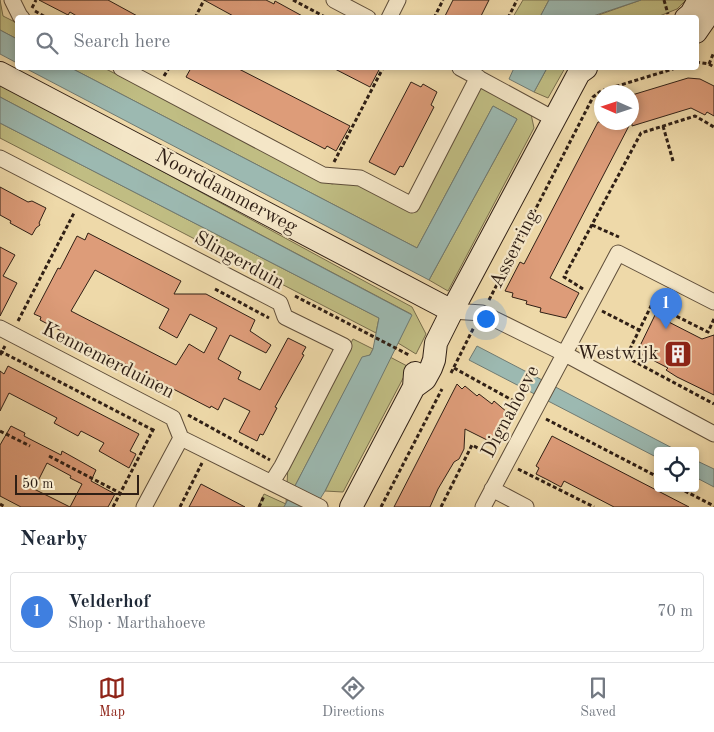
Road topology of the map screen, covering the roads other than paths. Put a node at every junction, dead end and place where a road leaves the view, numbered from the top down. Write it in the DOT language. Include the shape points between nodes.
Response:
graph roads {
  1 [pos="12,0"];
  2 [pos="334,0"];
  3 [pos="398,0"];
  4 [pos="20,15"];
  5 [pos="362,15"];
  6 [pos="390,15"];
  7 [pos="125,70"];
  8 [pos="464,70"];
  9 [pos="583,70"];
  10 [pos="0,73"];
  11 [pos="478,77"];
  12 [pos="554,119"];
  13 [pos="0,158"];
  14 [pos="714,302"];
  15 [pos="452,311"];
  16 [pos="6,331"];
  17 [pos="565,354"];
  18 [pos="714,434"];
  19 [pos="181,438"];
  20 [pos="272,482"];
  21 [pos="492,489"];
  22 [pos="144,507"];
  23 [pos="320,507"];
  24 [pos="350,507"];
  25 [pos="483,507"];
  26 [pos="526,507"];
  1 -- 4 [label="street"];
  2 -- 5 [label="street"];
  3 -- 6 [label="street"];
  7 -- 11 [label="street" via="323,175 360,178 412,206"];
  8 -- 11 [label="street"];
  9 -- 12 [label="street, Asserring"];
  10 -- 15 [label="street, Noorddammerweg"];
  11 -- 12 [label="street"];
  12 -- 15 [label="street, Asserring"];
  13 -- 20 [label="street, Slingerduin" via="280,303 285,316 344,346"];
  14 -- 17 [label="street, Dignahoeve" via="618,253"];
  15 -- 17 [label="street" via="482,313"];
  15 -- 24 [label="street, Asserring" via="436,343 422,354 414,387"];
  16 -- 19 [label="street, Kennemerduinen" via="168,415"];
  17 -- 18 [label="street"];
  17 -- 21 [label="street, Dignahoeve"];
  19 -- 20 [label="street"];
  19 -- 22 [label="street"];
  20 -- 23 [label="street"];
  21 -- 25 [label="street, Dignahoeve"];
  21 -- 26 [label="street, Dignahoeve"];
}
